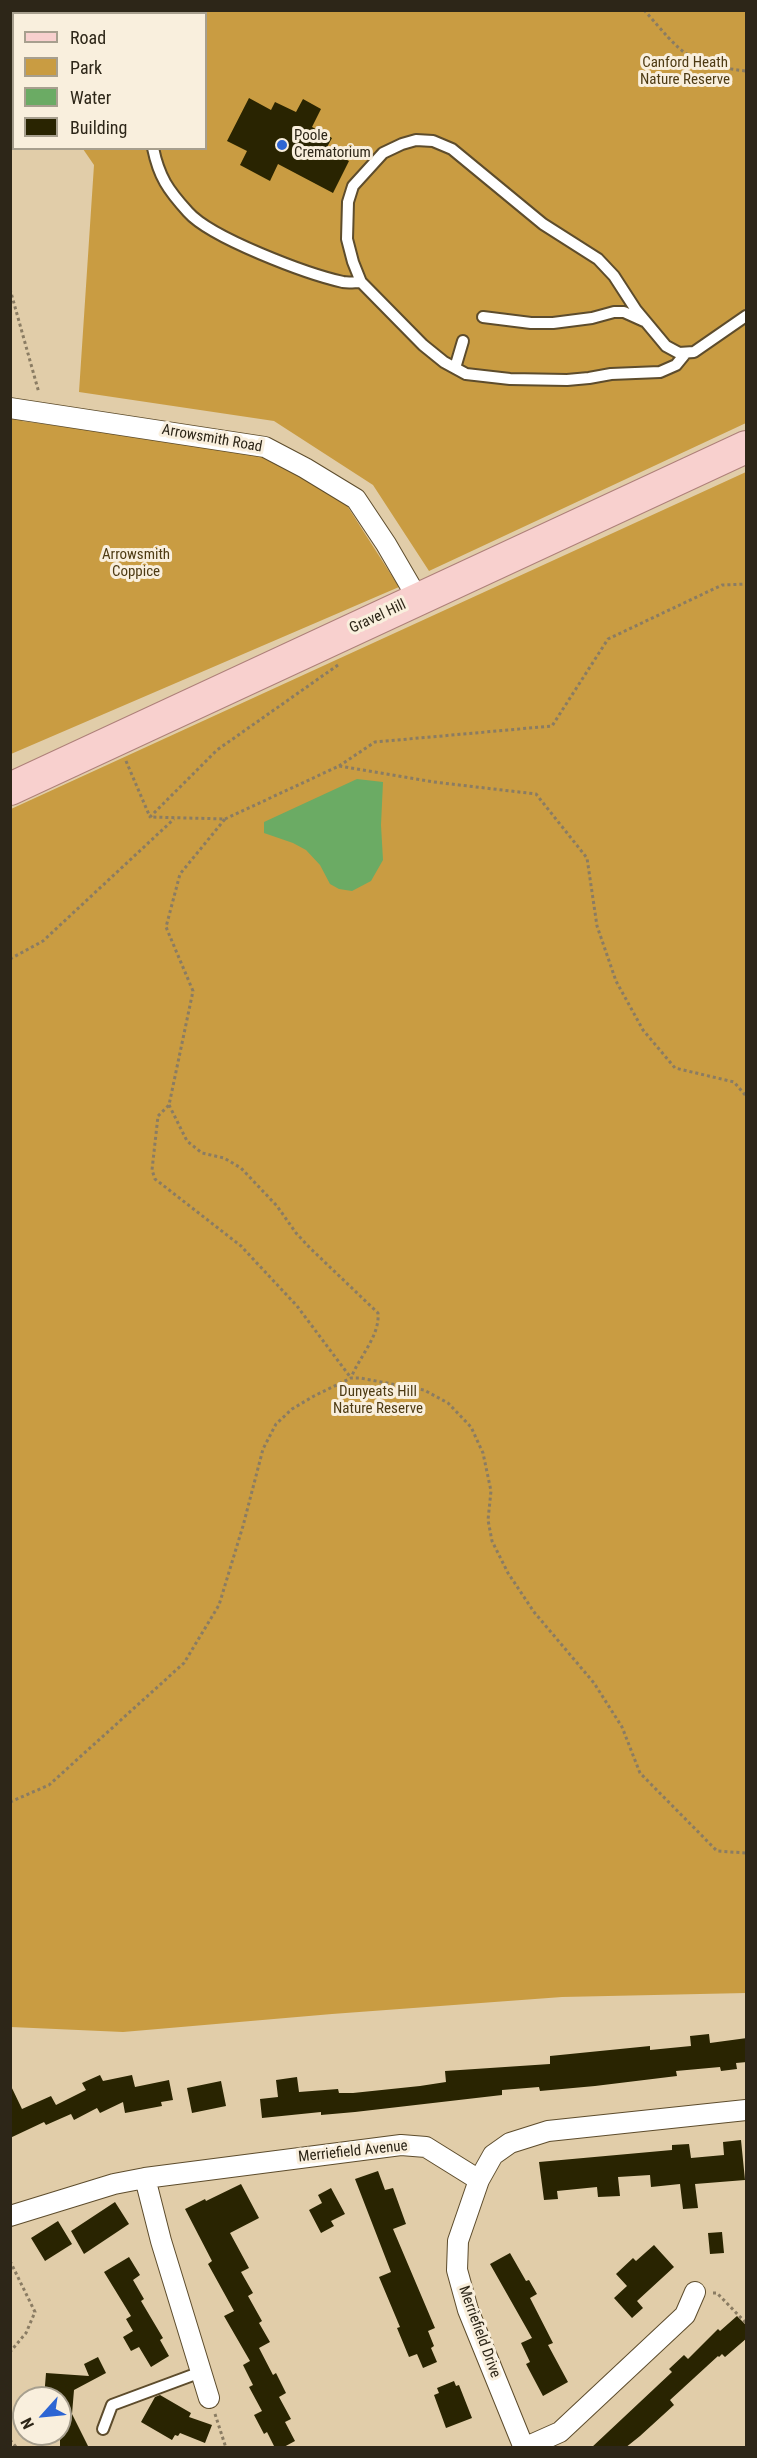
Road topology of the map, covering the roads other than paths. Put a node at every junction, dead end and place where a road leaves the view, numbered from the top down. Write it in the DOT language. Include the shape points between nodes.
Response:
graph roads {
  1 [pos="153,150"];
  2 [pos="361,282"];
  3 [pos="747,316"];
  4 [pos="483,317"];
  5 [pos="645,322"];
  6 [pos="463,341"];
  7 [pos="685,354"];
  8 [pos="455,368"];
  9 [pos="10,408"];
  10 [pos="747,447"];
  11 [pos="418,599"];
  12 [pos="10,789"];
  13 [pos="747,2110"];
  14 [pos="145,2178"];
  15 [pos="479,2180"];
  16 [pos="10,2216"];
  17 [pos="695,2292"];
  18 [pos="201,2372"];
  19 [pos="209,2398"];
  20 [pos="102,2429"];
  21 [pos="524,2448"];
  1 -- 2 [label="lane" via="159,174 188,213 222,236 314,273 345,283"];
  2 -- 5 [label="lane" via="347,239 348,202 353,186 383,153 416,140 433,141 452,149 543,224 598,259"];
  2 -- 8 [label="lane" via="423,345"];
  3 -- 7 [label="lane" via="702,348"];
  4 -- 5 [label="lane" via="553,323 624,312"];
  5 -- 7 [label="lane" via="666,346"];
  6 -- 8 [label="lane"];
  7 -- 8 [label="lane" via="676,365 660,372 567,380 488,377"];
  9 -- 11 [label="street, Arrowsmith Road" via="265,447 356,499"];
  10 -- 11 [label="main road, Gravel Hill"];
  11 -- 12 [label="main road, Gravel Hill"];
  13 -- 15 [label="street" via="548,2132 510,2143 493,2155"];
  14 -- 15 [label="street, Merriefield Avenue" via="401,2145 426,2147"];
  14 -- 16 [label="street, Merriefield Avenue"];
  14 -- 18 [label="street"];
  15 -- 21 [label="street, Merriefield Drive" via="458,2241 457,2270 468,2310"];
  17 -- 21 [label="street, Merriefield Drive" via="685,2315 560,2433"];
  18 -- 19 [label="street"];
  18 -- 20 [label="lane" via="112,2405"];
}
